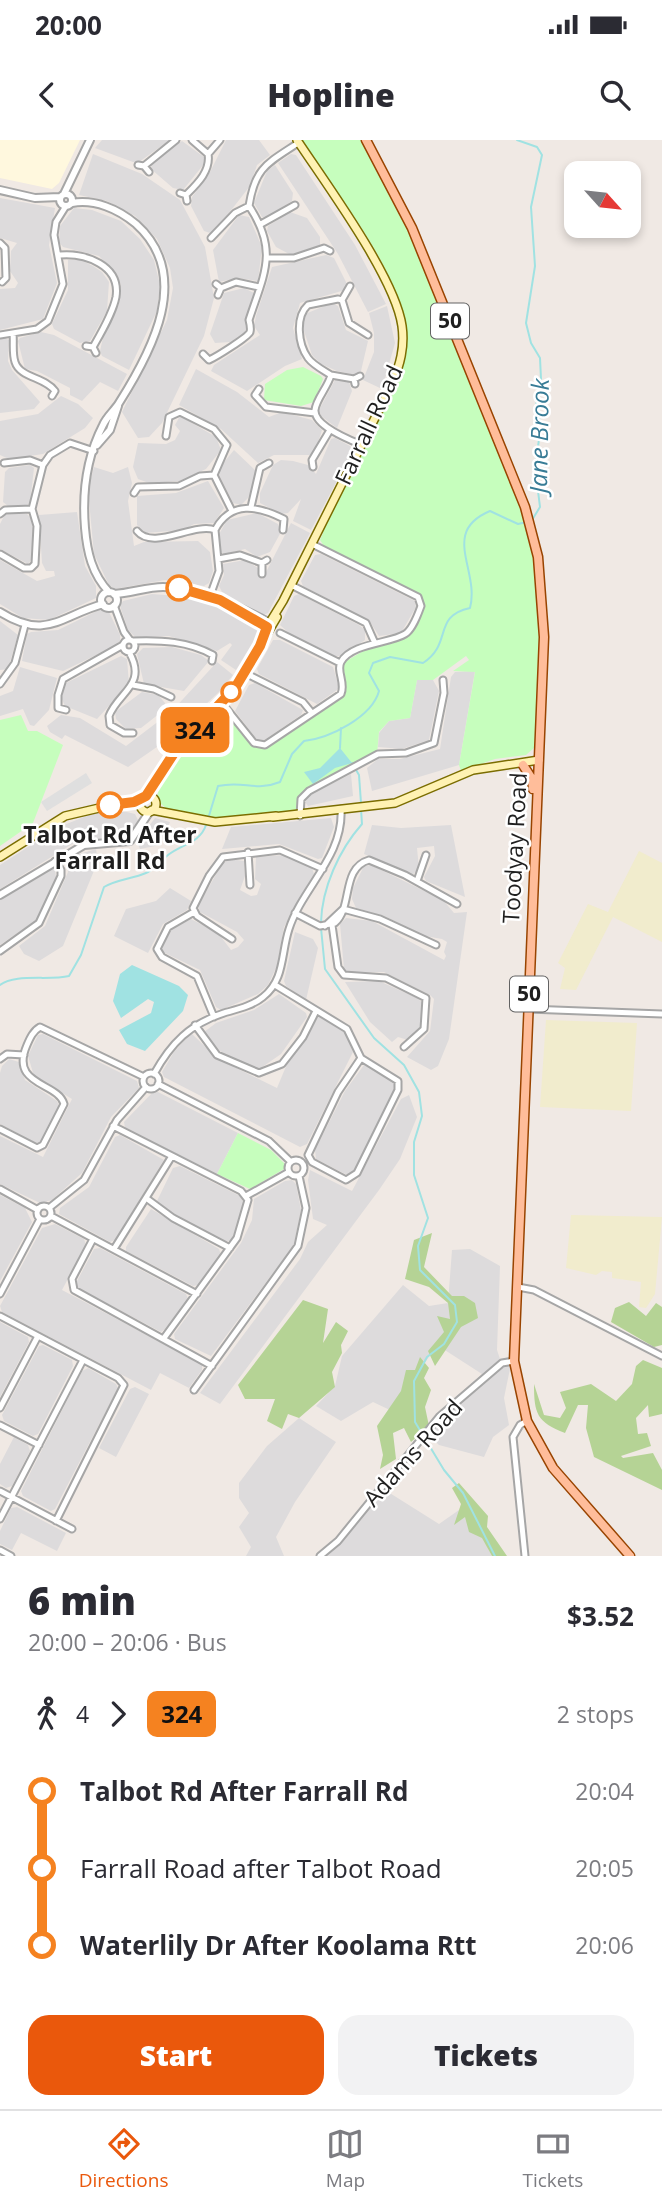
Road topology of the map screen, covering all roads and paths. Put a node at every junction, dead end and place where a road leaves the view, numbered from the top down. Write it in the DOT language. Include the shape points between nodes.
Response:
graph roads {
  1 [pos="90,140"];
  2 [pos="176,140"];
  3 [pos="192,140"];
  4 [pos="220,140"];
  5 [pos="366,140"];
  6 [pos="298,141"];
  7 [pos="208,154"];
  8 [pos="149,173"];
  9 [pos="0,190"];
  10 [pos="185,196"];
  11 [pos="66,200"];
  12 [pos="297,204"];
  13 [pos="249,206"];
  14 [pos="261,224"];
  15 [pos="209,239"];
  16 [pos="323,241"];
  17 [pos="0,243"];
  18 [pos="60,255"];
  19 [pos="268,258"];
  20 [pos="6,280"];
  21 [pos="260,287"];
  22 [pos="218,289"];
  23 [pos="351,290"];
  24 [pos="341,300"];
  25 [pos="367,331"];
  26 [pos="13,333"];
  27 [pos="0,335"];
  28 [pos="92,349"];
  29 [pos="203,354"];
  30 [pos="331,375"];
  31 [pos="356,380"];
  32 [pos="56,393"];
  33 [pos="254,393"];
  34 [pos="315,412"];
  35 [pos="330,430"];
  36 [pos="166,436"];
  37 [pos="362,445"];
  38 [pos="95,448"];
  39 [pos="2,461"];
  40 [pos="269,463"];
  41 [pos="43,465"];
  42 [pos="313,467"];
  43 [pos="1,472"];
  44 [pos="214,475"];
  45 [pos="134,493"];
  46 [pos="0,504"];
  47 [pos="251,507"];
  48 [pos="32,509"];
  49 [pos="232,511"];
  50 [pos="2,512"];
  51 [pos="215,530"];
  52 [pos="283,530"];
  53 [pos="138,536"];
  54 [pos="312,544"];
  55 [pos="0,554"];
  56 [pos="218,559"];
  57 [pos="262,574"];
  58 [pos="291,585"];
  59 [pos="210,596"];
  60 [pos="110,601"];
  61 [pos="0,612"];
  62 [pos="25,625"];
  63 [pos="270,626"];
  64 [pos="280,633"];
  65 [pos="374,641"];
  66 [pos="130,646"];
  67 [pos="215,657"];
  68 [pos="340,663"];
  69 [pos="245,673"];
  70 [pos="1,680"];
  71 [pos="443,680"];
  72 [pos="133,685"];
  73 [pos="172,699"];
  74 [pos="222,703"];
  75 [pos="58,708"];
  76 [pos="66,710"];
  77 [pos="312,713"];
  78 [pos="53,715"];
  79 [pos="133,733"];
  80 [pos="539,763"];
  81 [pos="521,764"];
  82 [pos="159,779"];
  83 [pos="142,802"];
  84 [pos="153,806"];
  85 [pos="339,809"];
  86 [pos="300,814"];
  87 [pos="535,817"];
  88 [pos="141,826"];
  89 [pos="248,852"];
  90 [pos="426,855"];
  91 [pos="0,857"];
  92 [pos="55,861"];
  93 [pos="323,869"];
  94 [pos="416,881"];
  95 [pos="250,886"];
  96 [pos="0,895"];
  97 [pos="457,904"];
  98 [pos="343,909"];
  99 [pos="194,912"];
  100 [pos="295,914"];
  101 [pos="329,925"];
  102 [pos="232,939"];
  103 [pos="436,944"];
  104 [pos="0,951"];
  105 [pos="275,985"];
  106 [pos="528,1009"];
  107 [pos="316,1012"];
  108 [pos="662,1014"];
  109 [pos="214,1017"];
  110 [pos="195,1025"];
  111 [pos="404,1047"];
  112 [pos="24,1055"];
  113 [pos="361,1058"];
  114 [pos="0,1059"];
  115 [pos="154,1074"];
  116 [pos="144,1077"];
  117 [pos="158,1084"];
  118 [pos="146,1087"];
  119 [pos="113,1126"];
  120 [pos="0,1129"];
  121 [pos="172,1156"];
  122 [pos="291,1162"];
  123 [pos="289,1172"];
  124 [pos="299,1176"];
  125 [pos="0,1189"];
  126 [pos="246,1196"];
  127 [pos="146,1198"];
  128 [pos="49,1208"];
  129 [pos="38,1210"];
  130 [pos="51,1216"];
  131 [pos="40,1219"];
  132 [pos="304,1228"];
  133 [pos="313,1230"];
  134 [pos="93,1238"];
  135 [pos="230,1248"];
  136 [pos="114,1249"];
  137 [pos="518,1287"];
  138 [pos="0,1294"];
  139 [pos="197,1294"];
  140 [pos="0,1316"];
  141 [pos="38,1336"];
  142 [pos="164,1338"];
  143 [pos="662,1356"];
  144 [pos="83,1360"];
  145 [pos="514,1361"];
  146 [pos="212,1366"];
  147 [pos="194,1390"];
  148 [pos="0,1408"];
  149 [pos="527,1420"];
  150 [pos="0,1425"];
  151 [pos="39,1445"];
  152 [pos="0,1491"];
  153 [pos="11,1497"];
  154 [pos="0,1519"];
  155 [pos="56,1521"];
  156 [pos="72,1530"];
  157 [pos="0,1550"];
  158 [pos="11,1556"];
  159 [pos="320,1556"];
  160 [pos="524,1556"];
  161 [pos="630,1556"];
  1 -- 11 [label="street"];
  2 -- 8 [label="street" via="141,165"];
  3 -- 7 [label="street"];
  4 -- 7 [label="street"];
  5 -- 80 [label="main road, Toodyay Road / 50" via="412,228 531,528 543,605"];
  6 -- 13 [label="street" via="262,166"];
  6 -- 37 [label="main road, Farrall Road" via="367,249 399,313 403,337 398,369"];
  7 -- 10 [label="street" via="205,172"];
  9 -- 11 [label="street"];
  11 -- 18 [label="street" via="54,235"];
  11 -- 38 [label="street" via="111,208 139,227 156,250 165,277 160,322 103,424"];
  12 -- 14 [label="street"];
  13 -- 14 [label="street"];
  13 -- 15 [label="street" via="235,213"];
  14 -- 19 [label="street"];
  16 -- 19 [label="street" via="327,250"];
  17 -- 20 [label="street" via="5,247"];
  18 -- 26 [label="street" via="63,284 48,321 37,329"];
  18 -- 28 [label="street" via="76,253 89,258 113,278 116,297"];
  19 -- 21 [label="street"];
  21 -- 22 [label="street" via="236,282"];
  21 -- 29 [label="street" via="247,337 208,362"];
  23 -- 24 [label="street"];
  24 -- 25 [label="street" via="349,323"];
  24 -- 30 [label="street" via="330,298 307,305 300,319 306,356"];
  26 -- 27 [label="street"];
  26 -- 32 [label="street" via="18,368 46,381"];
  30 -- 31 [label="street"];
  30 -- 34 [label="street"];
  33 -- 34 [label="street" via="266,407"];
  34 -- 35 [label="street"];
  35 -- 37 [label="street"];
  35 -- 42 [label="street" via="312,460"];
  36 -- 44 [label="street" via="169,417 180,412 219,433 227,445"];
  37 -- 54 [label="main road, Farrall Road"];
  38 -- 41 [label="street" via="70,443"];
  38 -- 60 [label="street" via="82,498 88,556"];
  39 -- 41 [label="street" via="30,460"];
  39 -- 43 [label="street"];
  40 -- 47 [label="street" via="258,466"];
  41 -- 48 [label="street"];
  44 -- 45 [label="street" via="179,486 137,484"];
  44 -- 49 [label="street"];
  46 -- 50 [label="street"];
  47 -- 49 [label="street"];
  47 -- 52 [label="street" via="287,517"];
  48 -- 50 [label="street"];
  48 -- 55 [label="street" via="37,526 35,564 23,568"];
  49 -- 51 [label="street"];
  51 -- 53 [label="street" via="199,527 177,536"];
  51 -- 56 [label="street"];
  54 -- 58 [label="main road, Farrall Road"];
  54 -- 65 [label="street" via="420,599 421,608 407,633"];
  56 -- 57 [label="street" via="240,555 264,561"];
  56 -- 59 [label="street" via="219,571"];
  58 -- 63 [label="main road, Farrall Road"];
  58 -- 65 [label="street" via="366,623"];
  59 -- 60 [label="street" via="162,587"];
  59 -- 63 [label="street"];
  60 -- 62 [label="street" via="54,625"];
  60 -- 66 [label="street"];
  61 -- 62 [label="street"];
  62 -- 70 [label="street" via="16,662"];
  63 -- 69 [label="main road, Farrall Road"];
  64 -- 68 [label="street"];
  65 -- 68 [label="street"];
  66 -- 67 [label="street" via="162,640 193,645"];
  66 -- 72 [label="street"];
  66 -- 75 [label="street" via="63,679"];
  68 -- 77 [label="street" via="342,691"];
  69 -- 74 [label="main road, Farrall Road"];
  69 -- 77 [label="street" via="303,702"];
  71 -- 86 [label="street" via="434,743 406,753 377,754 305,793"];
  72 -- 73 [label="street" via="163,692"];
  72 -- 79 [label="street" via="109,716 110,725 124,736"];
  74 -- 77 [label="street" via="259,746"];
  74 -- 82 [label="main road, Farrall Road" via="176,750"];
  75 -- 76 [label="street"];
  75 -- 78 [label="street"];
  80 -- 81 [label="main road"];
  80 -- 87 [label="main road, Toodyay Road / 50"];
  81 -- 85 [label="main road" via="473,770 408,800"];
  81 -- 87 [label="main road" via="532,779"];
  82 -- 83 [label="main road, Farrall Road"];
  82 -- 84 [label="main road, Farrall Road"];
  83 -- 84 [label="main road"];
  83 -- 84 [label="main road"];
  83 -- 88 [label="street"];
  83 -- 91 [label="main road" via="88,808 65,816"];
  84 -- 86 [label="main road" via="207,821"];
  84 -- 88 [label="street"];
  85 -- 86 [label="main road"];
  85 -- 93 [label="street" via="338,833"];
  87 -- 106 [label="main road, Toodyay Road / 50"];
  88 -- 92 [label="street" via="130,841 84,845"];
  89 -- 93 [label="street" via="285,850"];
  89 -- 95 [label="street"];
  89 -- 99 [label="street" via="221,859 199,894"];
  90 -- 94 [label="street"];
  92 -- 96 [label="street"];
  92 -- 104 [label="street" via="62,873 41,920"];
  93 -- 100 [label="street"];
  94 -- 97 [label="street"];
  94 -- 98 [label="street" via="366,860 353,873"];
  98 -- 101 [label="street" via="340,919"];
  98 -- 103 [label="street" via="380,919"];
  99 -- 102 [label="street"];
  99 -- 109 [label="street" via="168,927 157,952 197,976"];
  100 -- 101 [label="street" via="317,925"];
  100 -- 105 [label="street"];
  101 -- 111 [label="street" via="344,975 382,976 426,998 423,1031"];
  105 -- 107 [label="street"];
  105 -- 109 [label="street" via="251,1005"];
  106 -- 108 [label="street"];
  106 -- 137 [label="main road, Toodyay Road / 50"];
  107 -- 110 [label="street" via="282,1063 259,1073 217,1055"];
  107 -- 113 [label="street" via="346,1029"];
  109 -- 110 [label="street"];
  110 -- 115 [label="street" via="176,1041"];
  112 -- 114 [label="street" via="7,1054"];
  112 -- 116 [label="street" via="40,1027"];
  112 -- 120 [label="street" via="29,1076 61,1097 64,1104 43,1146 37,1148"];
  113 -- 113 [label="street" via="338,1092 308,1155 312,1162 346,1180 357,1173 399,1085 396,1077"];
  115 -- 116 [label="street"];
  115 -- 117 [label="street"];
  116 -- 118 [label="street"];
  117 -- 118 [label="street"];
  117 -- 122 [label="street" via="269,1141"];
  118 -- 119 [label="street"];
  119 -- 121 [label="street"];
  119 -- 128 [label="street" via="84,1180"];
  121 -- 126 [label="street"];
  121 -- 127 [label="street"];
  122 -- 123 [label="street"];
  122 -- 124 [label="street" via="298,1160 303,1165"];
  123 -- 124 [label="street"];
  123 -- 126 [label="street"];
  124 -- 132 [label="street" via="306,1208"];
  125 -- 129 [label="street"];
  126 -- 135 [label="street" via="242,1227"];
  127 -- 135 [label="street"];
  127 -- 136 [label="street"];
  128 -- 129 [label="street"];
  128 -- 130 [label="street"];
  129 -- 131 [label="street"];
  130 -- 131 [label="street"];
  130 -- 134 [label="street"];
  131 -- 138 [label="street"];
  132 -- 133 [label="street"];
  132 -- 146 [label="street" via="294,1253"];
  134 -- 136 [label="street"];
  134 -- 142 [label="street" via="72,1279 74,1290"];
  135 -- 139 [label="street"];
  136 -- 139 [label="street"];
  137 -- 143 [label="street" via="534,1290"];
  137 -- 145 [label="main road, Toodyay Road / 50"];
  139 -- 142 [label="street"];
  140 -- 141 [label="street"];
  141 -- 144 [label="street"];
  141 -- 148 [label="street"];
  142 -- 146 [label="street"];
  144 -- 151 [label="street"];
  144 -- 155 [label="street" via="118,1378 124,1388"];
  145 -- 149 [label="main road, Toodyay Road / 50"];
  145 -- 159 [label="street, Adams Road" via="502,1363 439,1417 338,1541"];
  146 -- 147 [label="street"];
  149 -- 160 [label="street" via="513,1437"];
  149 -- 161 [label="main road, Toodyay Road / 50" via="553,1468"];
  150 -- 151 [label="street"];
  151 -- 153 [label="street"];
  152 -- 153 [label="street"];
  153 -- 154 [label="street"];
  153 -- 155 [label="street"];
  155 -- 156 [label="street"];
  157 -- 158 [label="street"];
}
